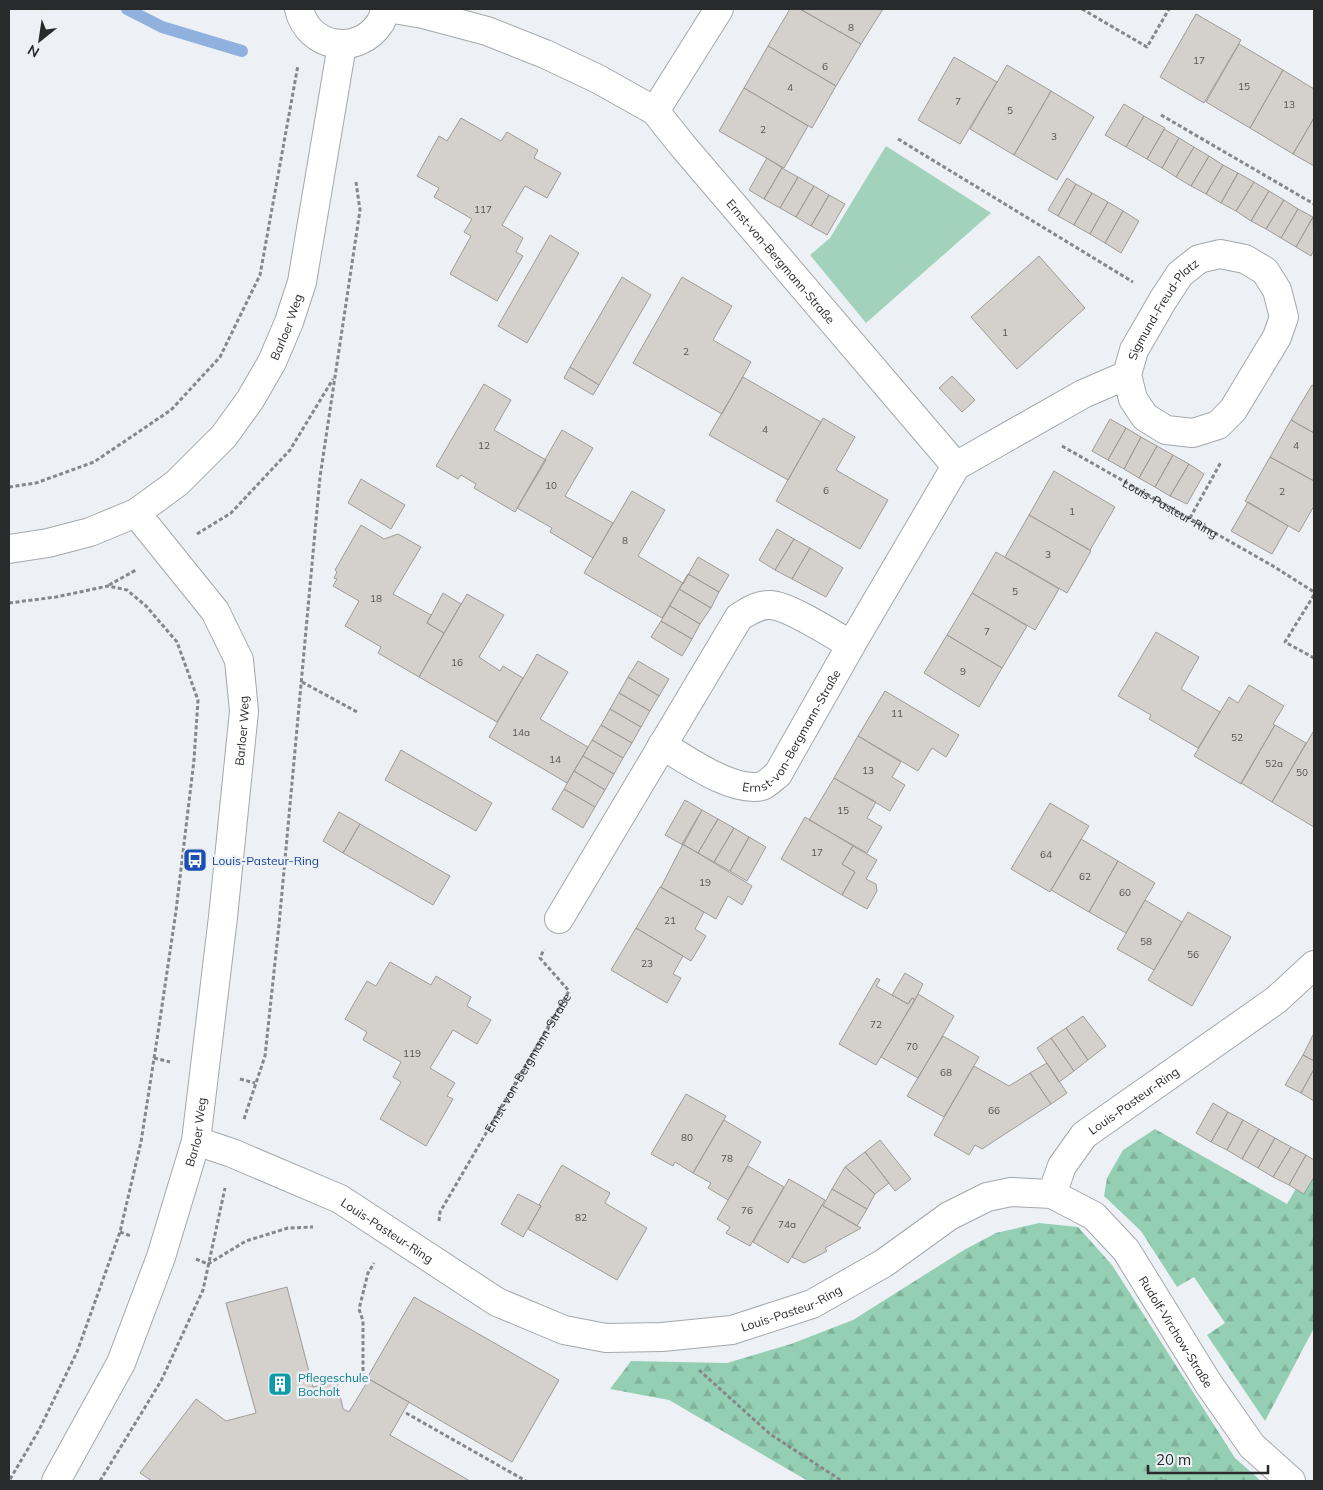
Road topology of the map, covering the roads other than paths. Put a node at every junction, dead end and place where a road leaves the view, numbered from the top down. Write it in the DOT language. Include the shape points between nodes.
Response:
graph roads {
  1 [pos="386,9"];
  2 [pos="394,9"];
  3 [pos="719,9"];
  4 [pos="303,18"];
  5 [pos="342,44"];
  6 [pos="655,111"];
  7 [pos="1127,376"];
  8 [pos="956,466"];
  9 [pos="136,513"];
  10 [pos="9,548"];
  11 [pos="851,645"];
  12 [pos="662,745"];
  13 [pos="559,919"];
  14 [pos="1314,965"];
  15 [pos="196,1141"];
  16 [pos="1052,1194"];
  17 [pos="56,1481"];
  18 [pos="1291,1481"];
  1 -- 5 [label="street" via="371,34 357,42"];
  2 -- 6 [label="street, Ernst-von-Bergmann-Straße" via="487,31 598,79"];
  3 -- 6 [label="street"];
  4 -- 5 [label="street" via="317,37 329,43"];
  5 -- 9 [label="street, Barloer Weg" via="302,282 272,362 224,436 177,483"];
  6 -- 8 [label="street, Ernst-von-Bergmann-Straße"];
  7 -- 7 [label="street, Sigmund-Freud-Platz" via="1134,350 1180,274 1200,259 1220,254 1245,259 1265,271 1277,290 1284,316 1277,337 1234,410 1218,425 1193,433 1166,430 1145,417"];
  7 -- 8 [label="street, Sigmund-Freud-Platz" via="1083,394"];
  8 -- 11 [label="street, Ernst-von-Bergmann-Straße"];
  9 -- 10 [label="street" via="90,532 48,544"];
  9 -- 15 [label="street, Barloer Weg" via="215,610 239,660 244,711"];
  11 -- 12 [label="street" via="788,610 772,605 754,607 739,617"];
  11 -- 12 [label="street, Ernst-von-Bergmann-Straße" via="778,774 764,786 745,787 725,781"];
  12 -- 13 [label="street"];
  14 -- 16 [label="street, Louis-Pasteur-Ring" via="1276,1000 1084,1136 1062,1166"];
  15 -- 16 [label="street, Louis-Pasteur-Ring" via="340,1199 497,1302 564,1330 606,1338 662,1337 732,1330 812,1304 884,1263 950,1216 988,1197 1011,1192"];
  15 -- 17 [label="street, Barloer Weg" via="161,1257 121,1363"];
  16 -- 18 [label="street, Rudolf-Virchow-Straße" via="1094,1216 1126,1250 1208,1383 1252,1446"];
}
